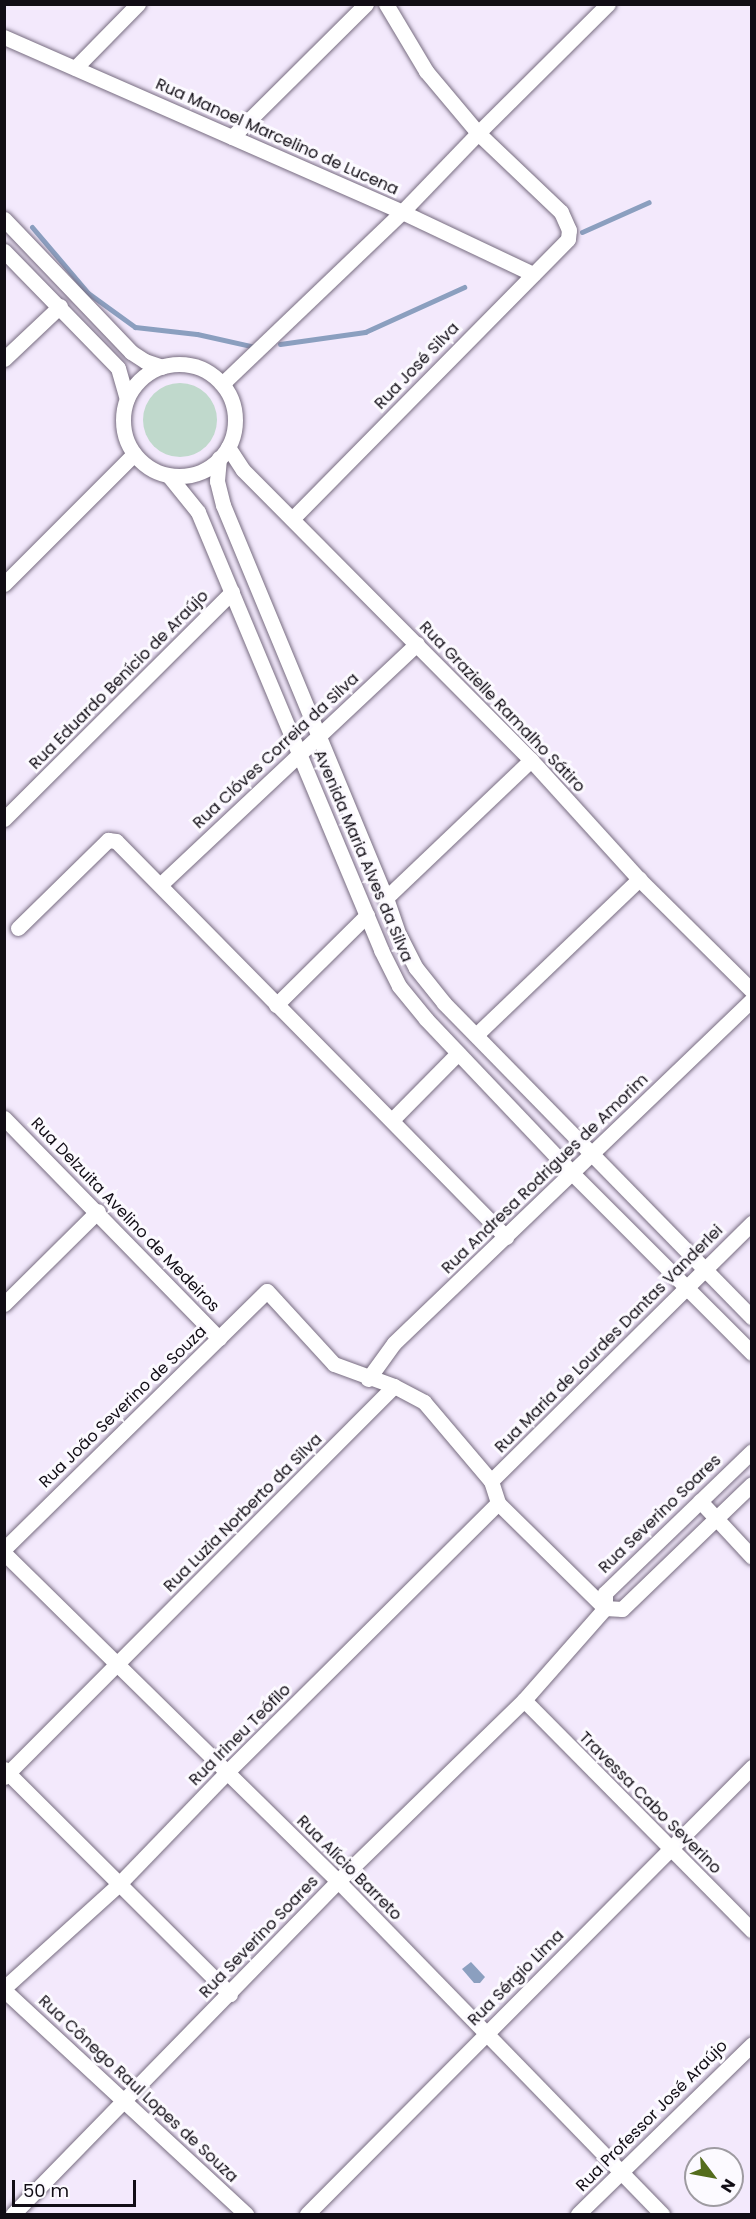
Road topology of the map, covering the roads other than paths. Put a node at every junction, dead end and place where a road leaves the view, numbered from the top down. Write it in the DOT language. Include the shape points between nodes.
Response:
graph roads {
  1 [pos="138,4"];
  2 [pos="366,4"];
  3 [pos="386,4"];
  4 [pos="608,4"];
  5 [pos="4,37"];
  6 [pos="75,68"];
  7 [pos="478,133"];
  8 [pos="232,137"];
  9 [pos="402,212"];
  10 [pos="4,219"];
  11 [pos="4,251"];
  12 [pos="533,274"];
  13 [pos="60,306"];
  14 [pos="4,359"];
  15 [pos="162,367"];
  16 [pos="222,384"];
  17 [pos="127,399"];
  18 [pos="223,453"];
  19 [pos="134,454"];
  20 [pos="169,476"];
  21 [pos="292,519"];
  22 [pos="4,584"];
  23 [pos="232,592"];
  24 [pos="417,644"];
  25 [pos="318,735"];
  26 [pos="300,752"];
  27 [pos="531,760"];
  28 [pos="4,819"];
  29 [pos="639,879"];
  30 [pos="161,884"];
  31 [pos="386,898"];
  32 [pos="367,915"];
  33 [pos="18,928"];
  34 [pos="752,991"];
  35 [pos="752,1000"];
  36 [pos="276,1005"];
  37 [pos="476,1035"];
  38 [pos="458,1053"];
  39 [pos="4,1118"];
  40 [pos="392,1120"];
  41 [pos="591,1154"];
  42 [pos="572,1172"];
  43 [pos="98,1211"];
  44 [pos="752,1223"];
  45 [pos="506,1238"];
  46 [pos="705,1268"];
  47 [pos="686,1286"];
  48 [pos="4,1304"];
  49 [pos="752,1317"];
  50 [pos="219,1338"];
  51 [pos="752,1353"];
  52 [pos="368,1379"];
  53 [pos="394,1386"];
  54 [pos="752,1451"];
  55 [pos="491,1481"];
  56 [pos="752,1484"];
  57 [pos="700,1501"];
  58 [pos="498,1503"];
  59 [pos="715,1520"];
  60 [pos="4,1549"];
  61 [pos="4,1553"];
  62 [pos="752,1557"];
  63 [pos="605,1608"];
  64 [pos="118,1665"];
  65 [pos="524,1700"];
  66 [pos="752,1767"];
  67 [pos="6,1773"];
  68 [pos="226,1773"];
  69 [pos="669,1849"];
  70 [pos="338,1881"];
  71 [pos="118,1885"];
  72 [pos="752,1930"];
  73 [pos="4,1989"];
  74 [pos="230,1994"];
  75 [pos="487,2033"];
  76 [pos="752,2043"];
  77 [pos="125,2102"];
  78 [pos="621,2173"];
  79 [pos="4,2209"];
  80 [pos="12,2214"];
  81 [pos="246,2214"];
  82 [pos="307,2214"];
  83 [pos="578,2214"];
  84 [pos="662,2214"];
  1 -- 6 [label="street"];
  2 -- 8 [label="street"];
  3 -- 7 [label="street" via="426,70"];
  4 -- 7 [label="street"];
  5 -- 6 [label="street, Rua Manoel Marcelino de Lucena"];
  6 -- 8 [label="street, Rua Manoel Marcelino de Lucena"];
  7 -- 9 [label="street"];
  7 -- 12 [label="street, Rua José Silva" via="561,212 569,230 568,239"];
  8 -- 9 [label="street, Rua Manoel Marcelino de Lucena"];
  9 -- 12 [label="street, Rua Manoel Marcelino de Lucena"];
  9 -- 16 [label="street"];
  10 -- 15 [label="street" via="131,352"];
  11 -- 13 [label="street"];
  12 -- 21 [label="street, Rua José Silva"];
  13 -- 14 [label="street"];
  13 -- 17 [label="street" via="118,368"];
  15 -- 16 [label="street" via="197,367"];
  15 -- 17 [label="street" via="140,379"];
  16 -- 18 [label="street" via="230,396 235,426"];
  17 -- 19 [label="street" via="122,421 124,437"];
  18 -- 20 [label="street" via="200,472"];
  18 -- 21 [label="street, Rua Grazielle Ramalho Sátiro"];
  18 -- 25 [label="street, Avenida Maria Alves da Silva" via="217,481 223,505"];
  19 -- 20 [label="street" via="154,471"];
  19 -- 22 [label="street"];
  20 -- 23 [label="street, Avenida Maria Alves da Silva" via="198,512"];
  21 -- 24 [label="street, Rua Grazielle Ramalho Sátiro"];
  23 -- 26 [label="street, Avenida Maria Alves da Silva"];
  23 -- 28 [label="street, Rua Eduardo Benício de Araújo"];
  24 -- 25 [label="street, Rua Clóves Correia da Silva"];
  24 -- 27 [label="street, Rua Grazielle Ramalho Sátiro"];
  25 -- 26 [label="street, Rua Clóves Correia da Silva"];
  25 -- 31 [label="street, Avenida Maria Alves da Silva"];
  26 -- 30 [label="street, Rua Clóves Correia da Silva"];
  26 -- 32 [label="street, Avenida Maria Alves da Silva"];
  27 -- 29 [label="street, Rua Grazielle Ramalho Sátiro"];
  27 -- 31 [label="street"];
  29 -- 34 [label="street, Rua Grazielle Ramalho Sátiro"];
  29 -- 37 [label="street"];
  30 -- 33 [label="street" via="116,841 108,840"];
  30 -- 36 [label="street"];
  31 -- 37 [label="street, Avenida Maria Alves da Silva" via="416,968"];
  32 -- 36 [label="street"];
  32 -- 38 [label="street, Avenida Maria Alves da Silva" via="399,986"];
  35 -- 41 [label="street, Rua Andresa Rodrigues de Amorim"];
  36 -- 40 [label="street"];
  37 -- 41 [label="street, Avenida Maria Alves da Silva"];
  38 -- 40 [label="street"];
  38 -- 42 [label="street, Avenida Maria Alves da Silva"];
  39 -- 43 [label="street, Rua Delzuita Avelino de Medeiros"];
  40 -- 45 [label="street"];
  41 -- 42 [label="street, Rua Andresa Rodrigues de Amorim"];
  41 -- 46 [label="street, Avenida Maria Alves da Silva"];
  42 -- 45 [label="street, Rua Andresa Rodrigues de Amorim"];
  42 -- 47 [label="street, Avenida Maria Alves da Silva"];
  43 -- 48 [label="street"];
  43 -- 50 [label="street, Rua Delzuita Avelino de Medeiros"];
  44 -- 46 [label="street, Rua Maria de Lourdes Dantas Vanderlei"];
  45 -- 52 [label="street, Rua Andresa Rodrigues de Amorim" via="394,1343"];
  46 -- 47 [label="street, Rua Maria de Lourdes Dantas Vanderlei"];
  46 -- 49 [label="street, Avenida Maria Alves da Silva"];
  47 -- 51 [label="street, Avenida Maria Alves da Silva"];
  47 -- 55 [label="street, Rua Maria de Lourdes Dantas Vanderlei"];
  50 -- 52 [label="street, Rua João Severino de Souza" via="267,1291 334,1364"];
  50 -- 60 [label="street, Rua João Severino de Souza"];
  52 -- 53 [label="street"];
  53 -- 55 [label="street" via="424,1402"];
  53 -- 64 [label="street, Rua Luzia Norberto da Silva"];
  54 -- 57 [label="street, Rua Severino Soares"];
  55 -- 58 [label="street"];
  56 -- 59 [label="street"];
  57 -- 59 [label="street"];
  57 -- 63 [label="street, Rua Severino Soares" via="605,1593"];
  58 -- 63 [label="street"];
  58 -- 68 [label="street, Rua Irineu Teófilo"];
  59 -- 62 [label="street"];
  59 -- 63 [label="street" via="622,1609"];
  61 -- 64 [label="street, Rua Alício Barreto"];
  63 -- 65 [label="street, Rua Severino Soares"];
  64 -- 67 [label="street, Rua Luzia Norberto da Silva"];
  64 -- 68 [label="street, Rua Alício Barreto"];
  65 -- 69 [label="street, Travessa Cabo Severino"];
  65 -- 70 [label="street, Rua Severino Soares"];
  66 -- 69 [label="street, Rua Sérgio Lima"];
  67 -- 71 [label="street"];
  68 -- 70 [label="street, Rua Alício Barreto"];
  68 -- 71 [label="street, Rua Irineu Teófilo"];
  69 -- 72 [label="street, Travessa Cabo Severino"];
  69 -- 75 [label="street, Rua Sérgio Lima"];
  70 -- 74 [label="street, Rua Severino Soares"];
  70 -- 75 [label="street, Rua Alício Barreto"];
  71 -- 73 [label="street, Rua Irineu Teófilo"];
  71 -- 74 [label="street"];
  73 -- 77 [label="street, Rua Cônego Raul Lopes de Souza"];
  74 -- 77 [label="street, Rua Severino Soares"];
  75 -- 78 [label="street, Rua Alício Barreto"];
  75 -- 82 [label="street, Rua Sérgio Lima"];
  76 -- 78 [label="street, Rua Professor José Araújo"];
  77 -- 80 [label="street, Rua Severino Soares"];
  77 -- 81 [label="street, Rua Cônego Raul Lopes de Souza"];
  78 -- 83 [label="street, Rua Professor José Araújo"];
  78 -- 84 [label="street, Rua Alício Barreto"];
  79 -- 80 [label="street"];
}
